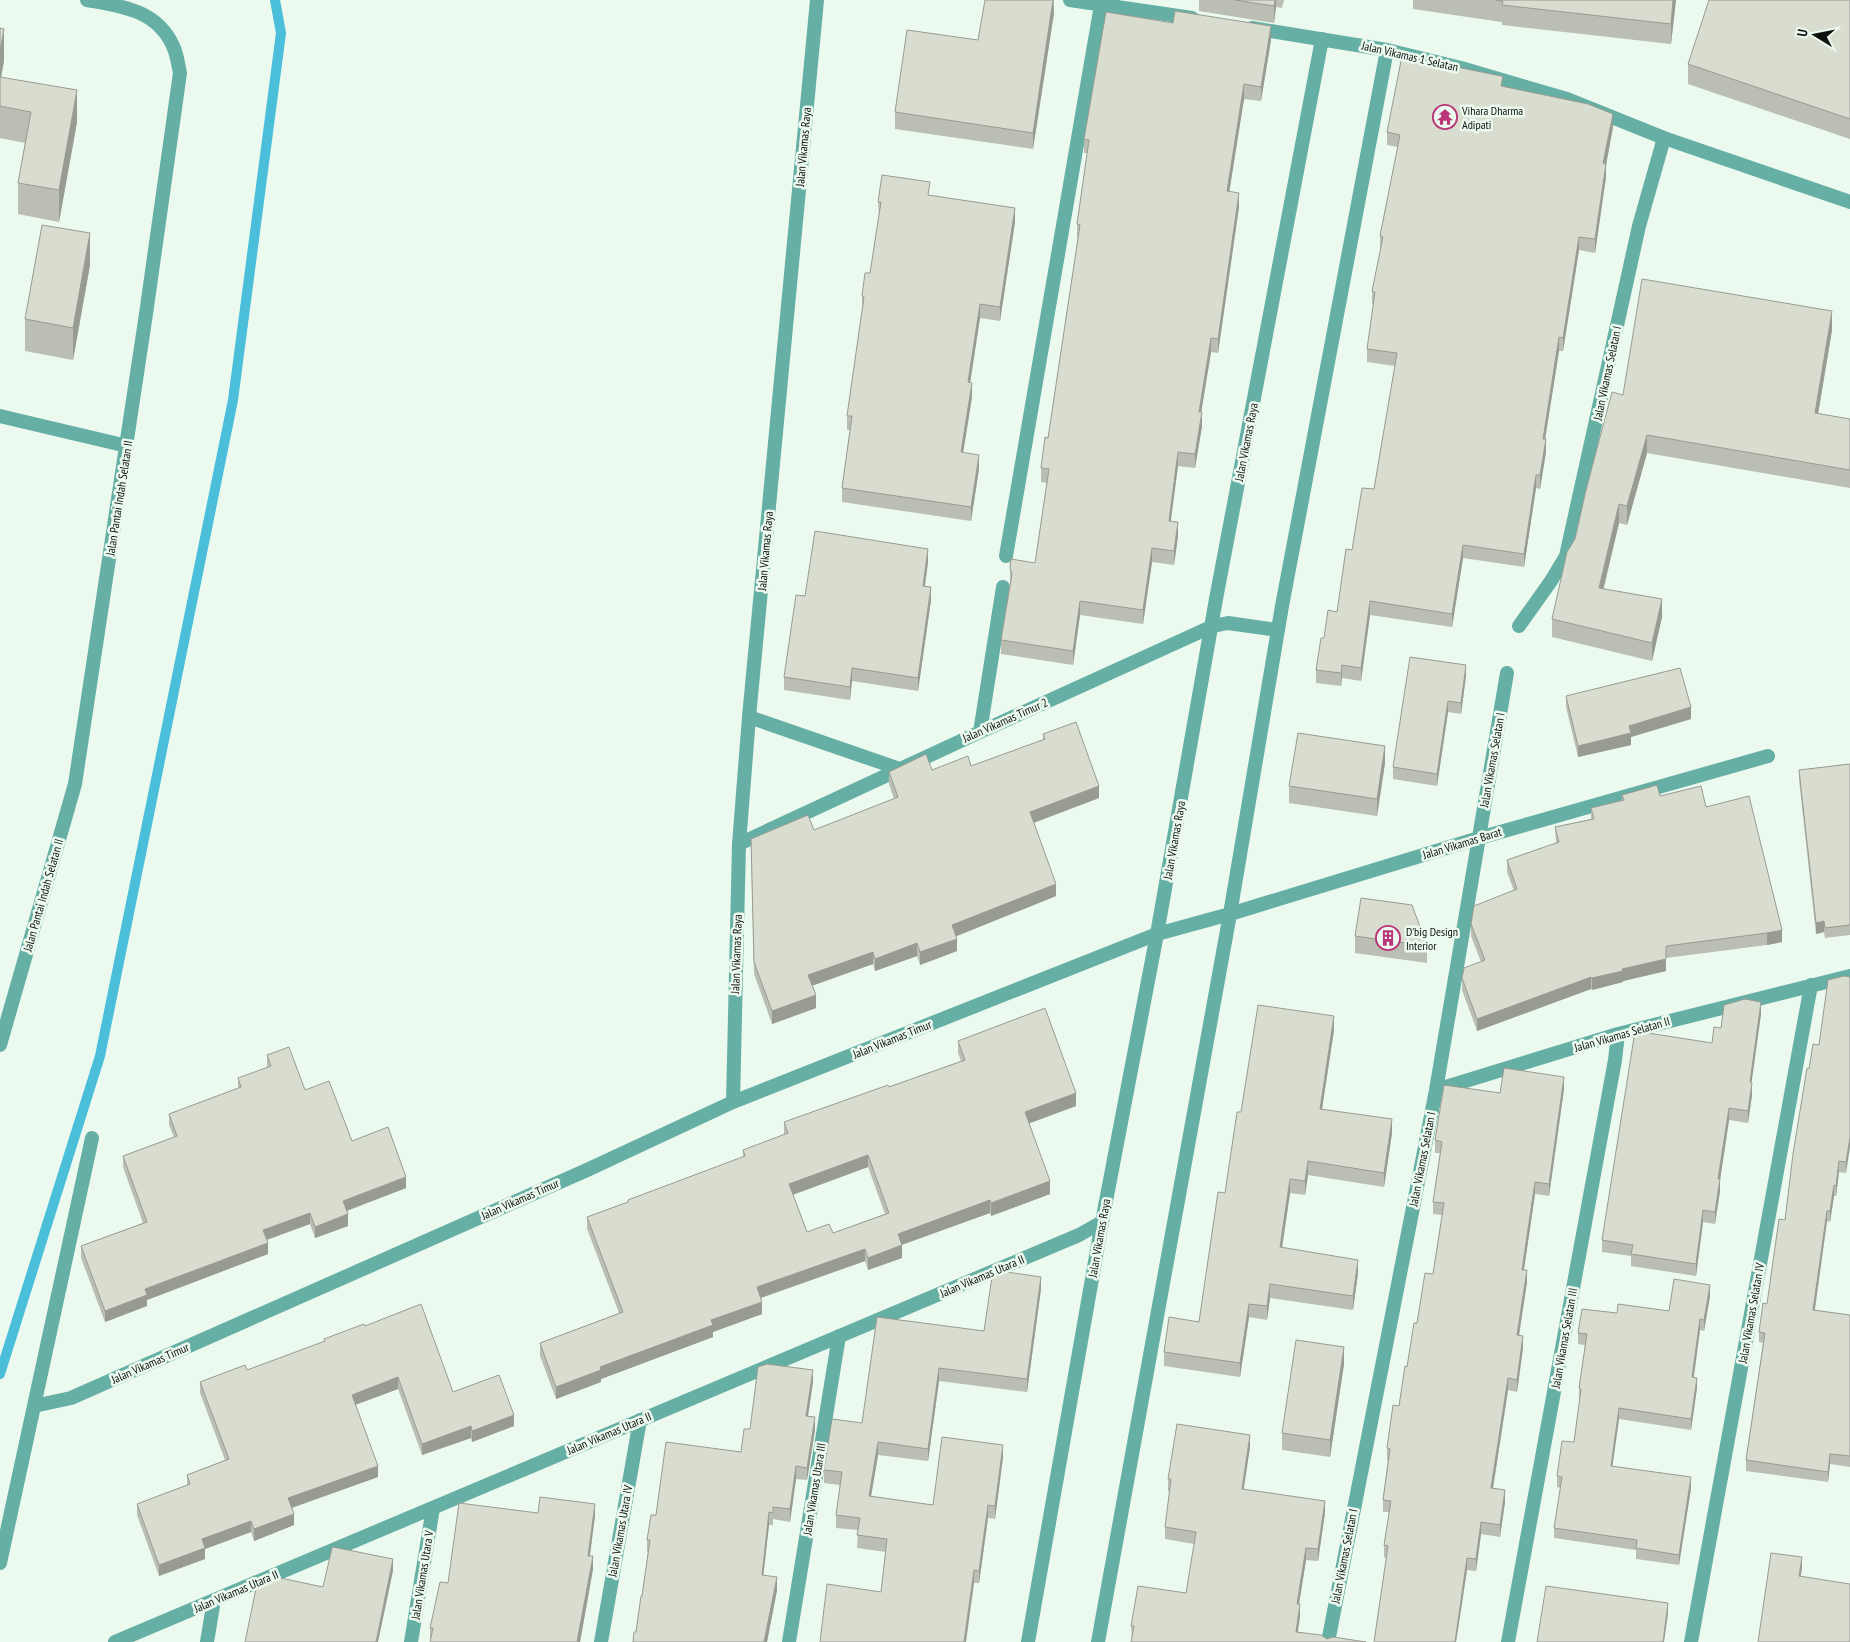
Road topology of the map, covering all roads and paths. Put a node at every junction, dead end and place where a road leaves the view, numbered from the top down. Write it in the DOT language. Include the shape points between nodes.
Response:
graph roads {
  1 [pos="87,0"];
  2 [pos="817,0"];
  3 [pos="1070,0"];
  4 [pos="1101,4"];
  5 [pos="1205,20"];
  6 [pos="1234,25"];
  7 [pos="1322,39"];
  8 [pos="1387,50"];
  9 [pos="1664,138"];
  10 [pos="1850,202"];
  11 [pos="0,416"];
  12 [pos="126,446"];
  13 [pos="1006,556"];
  14 [pos="1003,587"];
  15 [pos="1213,626"];
  16 [pos="1519,626"];
  17 [pos="1271,629"];
  18 [pos="1506,673"];
  19 [pos="749,717"];
  20 [pos="980,732"];
  21 [pos="1768,756"];
  22 [pos="900,768"];
  23 [pos="1478,838"];
  24 [pos="739,844"];
  25 [pos="1223,916"];
  26 [pos="1157,934"];
  27 [pos="1850,976"];
  28 [pos="1811,985"];
  29 [pos="1618,1034"];
  30 [pos="0,1045"];
  31 [pos="1436,1090"];
  32 [pos="732,1102"];
  33 [pos="92,1138"];
  34 [pos="1102,1222"];
  35 [pos="839,1336"];
  36 [pos="34,1406"];
  37 [pos="640,1420"];
  38 [pos="433,1508"];
  39 [pos="0,1562"];
  40 [pos="214,1600"];
  41 [pos="115,1642"];
  42 [pos="207,1642"];
  43 [pos="411,1642"];
  44 [pos="601,1642"];
  45 [pos="789,1642"];
  46 [pos="1028,1642"];
  47 [pos="1098,1642"];
  48 [pos="1328,1642"];
  49 [pos="1508,1642"];
  50 [pos="1691,1642"];
  1 -- 12 [label="street, Jalan Pantai Indah Selatan II" via="129,8 151,19 162,28 174,47 180,73"];
  2 -- 19 [label="street, Jalan Vikamas Raya"];
  3 -- 4 [label="street"];
  4 -- 5 [label="street"];
  4 -- 13 [label="street"];
  6 -- 7 [label="street, Jalan Vikamas 1 Selatan"];
  7 -- 8 [label="street, Jalan Vikamas 1 Selatan"];
  7 -- 15 [label="street, Jalan Vikamas Raya"];
  8 -- 9 [label="street, Jalan Vikamas 1 Selatan" via="1567,99"];
  8 -- 17 [label="street"];
  9 -- 10 [label="street, Jalan Vikamas 1 Selatan"];
  9 -- 16 [label="street, Jalan Vikamas Selatan I" via="1639,226 1566,556"];
  11 -- 12 [label="street"];
  12 -- 30 [label="street, Jalan Pantai Indah Selatan II" via="75,784"];
  14 -- 20 [label="street"];
  15 -- 17 [label="street, Jalan Vikamas Timur 2" via="1228,623"];
  15 -- 20 [label="street, Jalan Vikamas Timur 2"];
  15 -- 26 [label="street, Jalan Vikamas Raya"];
  17 -- 25 [label="street"];
  18 -- 23 [label="street, Jalan Vikamas Selatan I"];
  19 -- 22 [label="street"];
  19 -- 24 [label="street, Jalan Vikamas Raya"];
  20 -- 22 [label="street, Jalan Vikamas Timur 2"];
  21 -- 23 [label="street, Jalan Vikamas Barat"];
  22 -- 24 [label="street, Jalan Vikamas Timur 2"];
  23 -- 25 [label="street, Jalan Vikamas Barat"];
  23 -- 31 [label="street, Jalan Vikamas Selatan I"];
  24 -- 32 [label="street, Jalan Vikamas Raya"];
  25 -- 26 [label="street, Jalan Vikamas Barat"];
  25 -- 47 [label="street"];
  26 -- 32 [label="street, Jalan Vikamas Timur"];
  26 -- 34 [label="street, Jalan Vikamas Raya"];
  27 -- 28 [label="street, Jalan Vikamas Selatan II"];
  28 -- 29 [label="street, Jalan Vikamas Selatan II"];
  28 -- 50 [label="street, Jalan Vikamas Selatan IV"];
  29 -- 31 [label="street, Jalan Vikamas Selatan II"];
  29 -- 49 [label="street, Jalan Vikamas Selatan III"];
  31 -- 48 [label="street, Jalan Vikamas Selatan I"];
  32 -- 36 [label="street, Jalan Vikamas Timur" via="587,1170 71,1398"];
  33 -- 36 [label="street"];
  34 -- 35 [label="street, Jalan Vikamas Utara II" via="1079,1235"];
  34 -- 46 [label="street, Jalan Vikamas Raya"];
  35 -- 37 [label="street, Jalan Vikamas Utara II"];
  35 -- 45 [label="street, Jalan Vikamas Utara III"];
  36 -- 39 [label="street"];
  37 -- 38 [label="street, Jalan Vikamas Utara II"];
  37 -- 44 [label="street, Jalan Vikamas Utara IV"];
  38 -- 40 [label="street, Jalan Vikamas Utara II"];
  38 -- 43 [label="street, Jalan Vikamas Utara V"];
  40 -- 41 [label="street, Jalan Vikamas Utara II"];
  40 -- 42 [label="street"];
}
